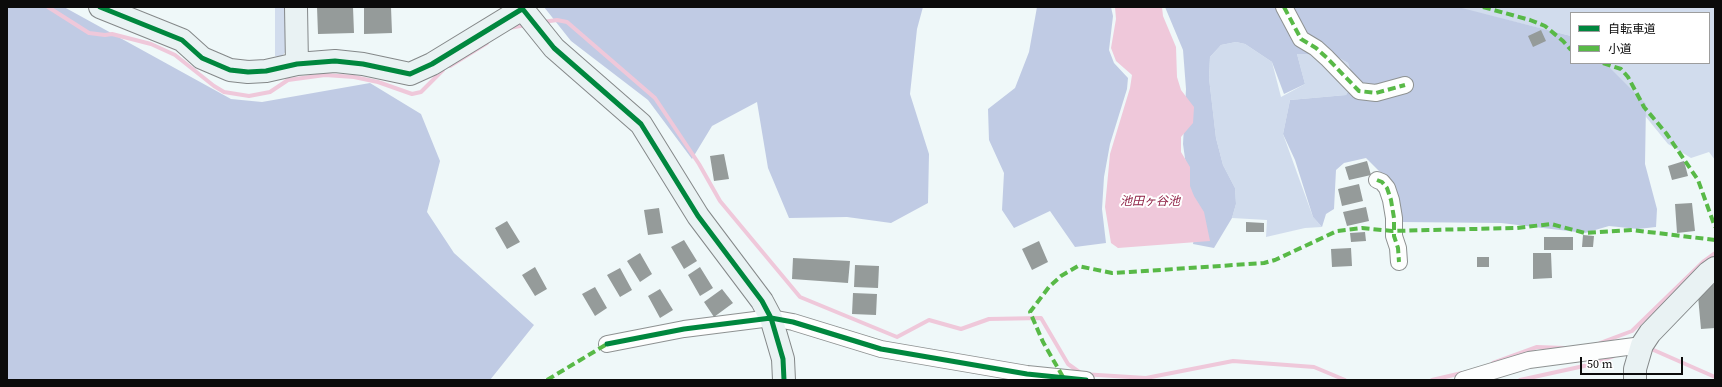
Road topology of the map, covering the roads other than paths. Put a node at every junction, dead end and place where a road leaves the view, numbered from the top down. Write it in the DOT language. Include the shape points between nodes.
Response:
graph roads {
  1 [pos="100,7"];
  2 [pos="296,7"];
  3 [pos="1284,7"];
  4 [pos="522,8"];
  5 [pos="296,64"];
  6 [pos="1405,85"];
  7 [pos="1377,180"];
  8 [pos="1399,262"];
  9 [pos="1715,268"];
  10 [pos="771,318"];
  11 [pos="607,344"];
  12 [pos="1642,345"];
  13 [pos="784,380"];
  14 [pos="1086,380"];
  15 [pos="1463,380"];
  16 [pos="1635,380"];
  1 -- 5 [label="street" via="182,40 202,58 230,70 266,71"];
  2 -- 5 [label="street"];
  3 -- 6 [label="street" via="1301,39 1316,48 1359,91 1376,93"];
  4 -- 5 [label="street" via="432,64 410,74 363,64"];
  4 -- 10 [label="street" via="554,48 641,124 698,216 762,301"];
  7 -- 8 [label="street" via="1387,188 1391,200"];
  9 -- 12 [label="street" via="1671,309"];
  10 -- 11 [label="street" via="684,329"];
  10 -- 13 [label="street" via="782,359"];
  10 -- 14 [label="street" via="793,322 881,349 1027,374"];
  12 -- 15 [label="street" via="1529,360"];
  12 -- 16 [label="street"];
}
